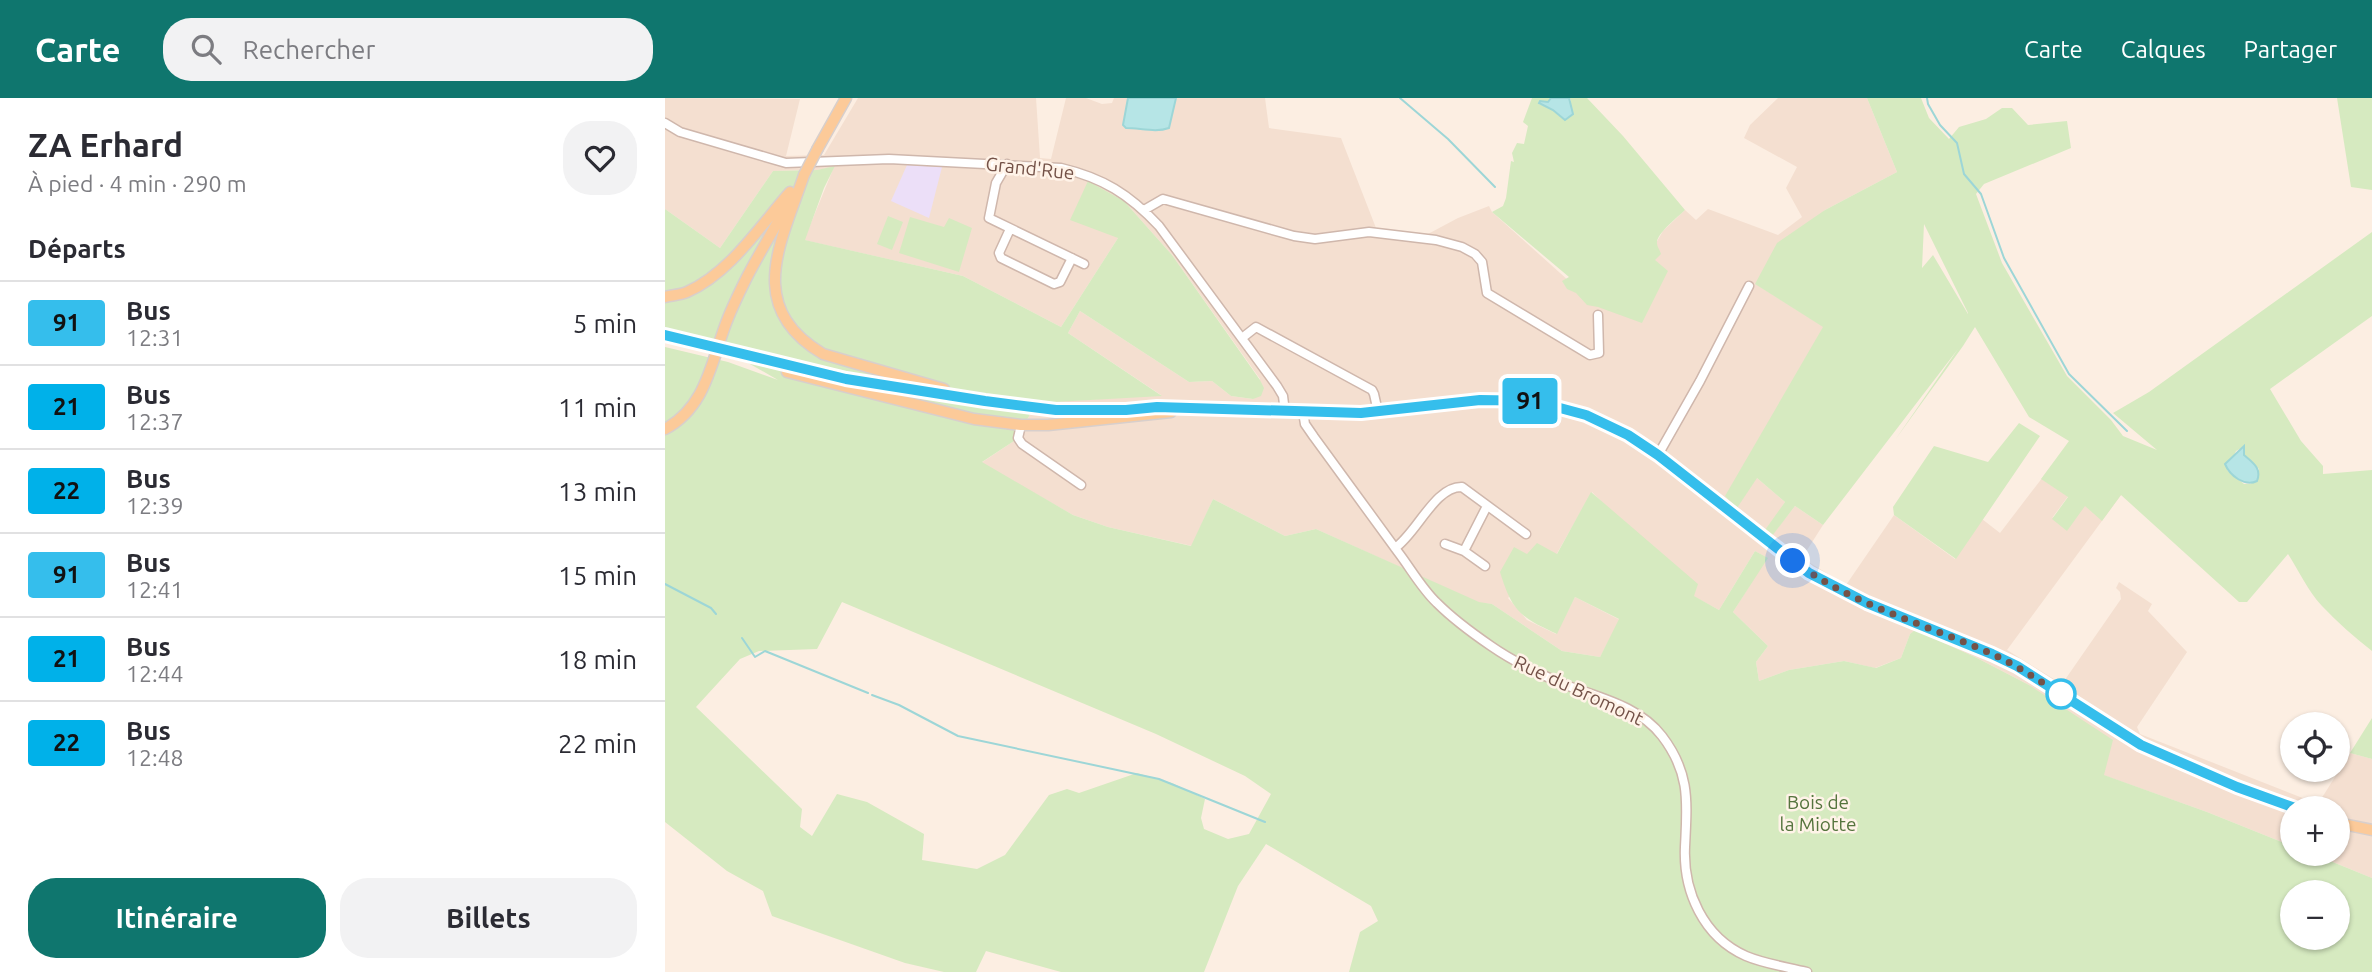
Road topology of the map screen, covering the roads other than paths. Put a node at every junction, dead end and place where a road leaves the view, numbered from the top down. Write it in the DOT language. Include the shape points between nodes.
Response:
graph roads {
  1 [pos="846,98"];
  2 [pos="665,123"];
  3 [pos="1007,164"];
  4 [pos="804,175"];
  5 [pos="1144,210"];
  6 [pos="1010,229"];
  7 [pos="1072,258"];
  8 [pos="1084,264"];
  9 [pos="1749,286"];
  10 [pos="665,297"];
  11 [pos="1598,315"];
  12 [pos="665,334"];
  13 [pos="1242,338"];
  14 [pos="665,341"];
  15 [pos="710,349"];
  16 [pos="729,354"];
  17 [pos="985,401"];
  18 [pos="1188,409"];
  19 [pos="1285,412"];
  20 [pos="1303,412"];
  21 [pos="1378,412"];
  22 [pos="1021,425"];
  23 [pos="665,429"];
  24 [pos="1658,455"];
  25 [pos="1081,485"];
  26 [pos="1487,506"];
  27 [pos="1526,534"];
  28 [pos="1445,544"];
  29 [pos="1395,548"];
  30 [pos="1464,551"];
  31 [pos="1485,566"];
  32 [pos="2280,803"];
  33 [pos="2350,825"];
  34 [pos="2372,830"];
  35 [pos="1807,972"];
  1 -- 4 [label="main road, bridge"];
  2 -- 3 [label="street, Grand'Rue" via="680,132 786,163 888,159"];
  3 -- 5 [label="street, Grand'Rue" via="1088,175 1121,191"];
  3 -- 6 [label="street" via="996,183 988,215"];
  4 -- 10 [label="main road" via="712,277 686,292"];
  4 -- 17 [label="main road" via="776,260 774,288 792,329 823,354"];
  4 -- 23 [label="main road" via="748,276 699,397"];
  5 -- 11 [label="street" via="1163,199 1304,237 1369,232 1462,247 1482,262 1487,293 1590,355 1599,353"];
  5 -- 13 [label="street, Grand'Rue"];
  6 -- 7 [label="street"];
  6 -- 7 [label="street" via="1001,258 1054,284 1060,282"];
  7 -- 8 [label="street"];
  9 -- 24 [label="street"];
  12 -- 15 [label="main road"];
  13 -- 19 [label="street, Grand'Rue" via="1283,396"];
  13 -- 21 [label="street" via="1256,327 1372,390"];
  14 -- 15 [label="main road"];
  15 -- 16 [label="main road, bridge"];
  16 -- 17 [label="main road"];
  16 -- 22 [label="main road" via="974,419"];
  17 -- 18 [label="main road" via="1056,410"];
  18 -- 19 [label="main road"];
  18 -- 22 [label="main road"];
  19 -- 20 [label="main road"];
  20 -- 21 [label="main road"];
  20 -- 29 [label="street, Rue du Bromont" via="1305,424"];
  21 -- 24 [label="main road" via="1480,400 1534,401 1599,420"];
  22 -- 25 [label="street" via="1021,444"];
  24 -- 32 [label="main road" via="1809,573 1860,600 2017,666 2141,745"];
  26 -- 27 [label="street"];
  26 -- 29 [label="street" via="1462,487 1453,487"];
  26 -- 30 [label="street"];
  28 -- 30 [label="street"];
  29 -- 35 [label="street, Rue du Bromont" via="1435,601 1474,634 1514,661 1638,714 1656,728 1671,747 1685,782 1686,879 1708,927 1743,954"];
  30 -- 31 [label="street"];
  33 -- 34 [label="main road"];
}
